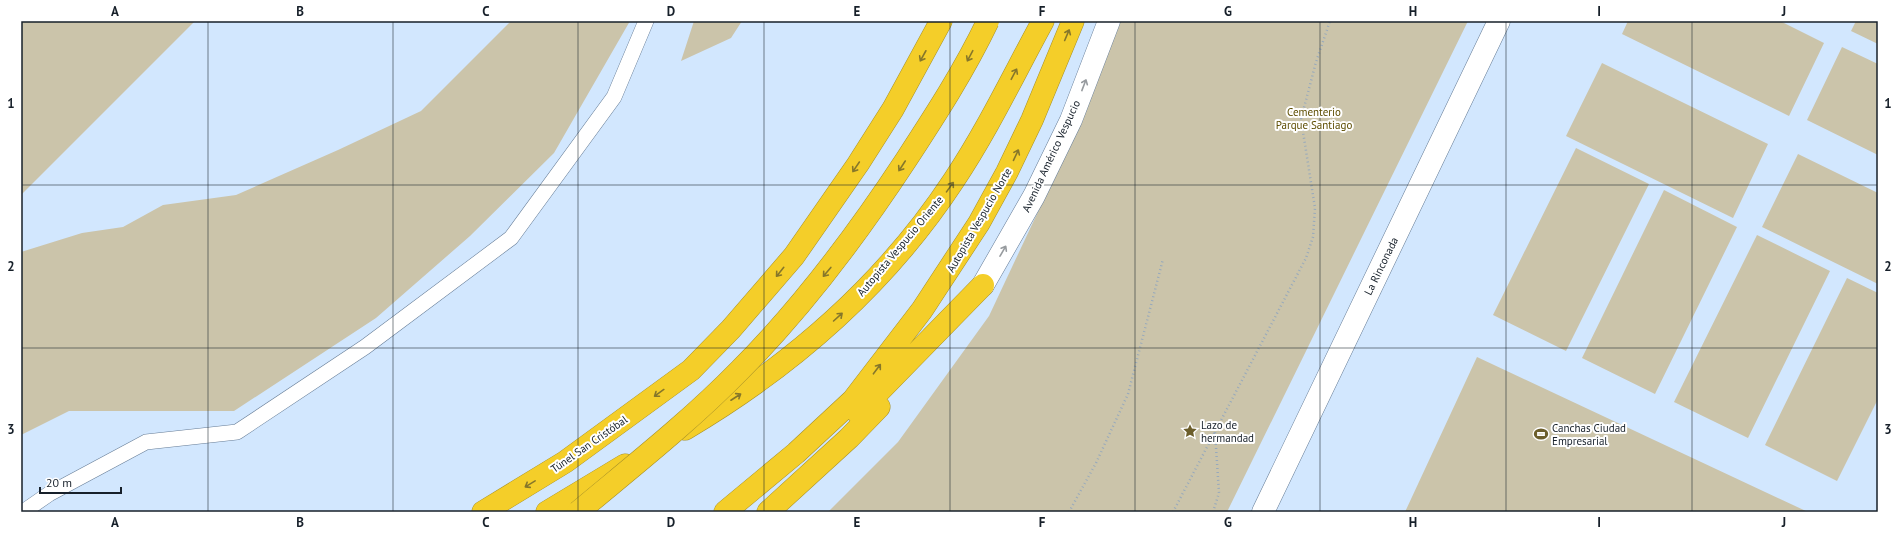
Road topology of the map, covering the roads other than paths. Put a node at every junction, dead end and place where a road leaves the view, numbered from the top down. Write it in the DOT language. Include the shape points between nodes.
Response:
graph roads {
  1 [pos="646,21"];
  2 [pos="941,21"];
  3 [pos="988,21"];
  4 [pos="1043,21"];
  5 [pos="1073,21"];
  6 [pos="1109,21"];
  7 [pos="1499,21"];
  8 [pos="983,285"];
  9 [pos="23,512"];
  10 [pos="483,512"];
  11 [pos="547,512"];
  12 [pos="578,512"];
  13 [pos="725,512"];
  14 [pos="746,512"];
  15 [pos="768,512"];
  16 [pos="1263,512"];
  1 -- 9 [label="lane" via="614,97 510,238 365,347 237,432 146,442 49,494"];
  2 -- 10 [label="highway, Túnel San Cristóbal, one-way" via="893,108 816,226 770,285 731,329 691,370 565,462"];
  3 -- 12 [label="highway, one-way, bridge" via="950,94 872,211 831,267 787,320 689,419"];
  11 -- 4 [label="highway, Autopista Vespucio Oriente, one-way" via="758,383 807,346 850,305 886,267 954,181 982,136"];
  13 -- 5 [label="highway, Autopista Vespucio Norte, one-way" via="796,453 853,400 922,310 979,223 1007,172 1032,120"];
  8 -- 6 [label="street, Avenida Américo Vespucio, one-way" via="1034,196 1071,120"];
  7 -- 16 [label="street, La Rinconada"];
  8 -- 14 [label="highway" via="830,439"];
  8 -- 15 [label="highway" via="896,389 849,438"];
}
